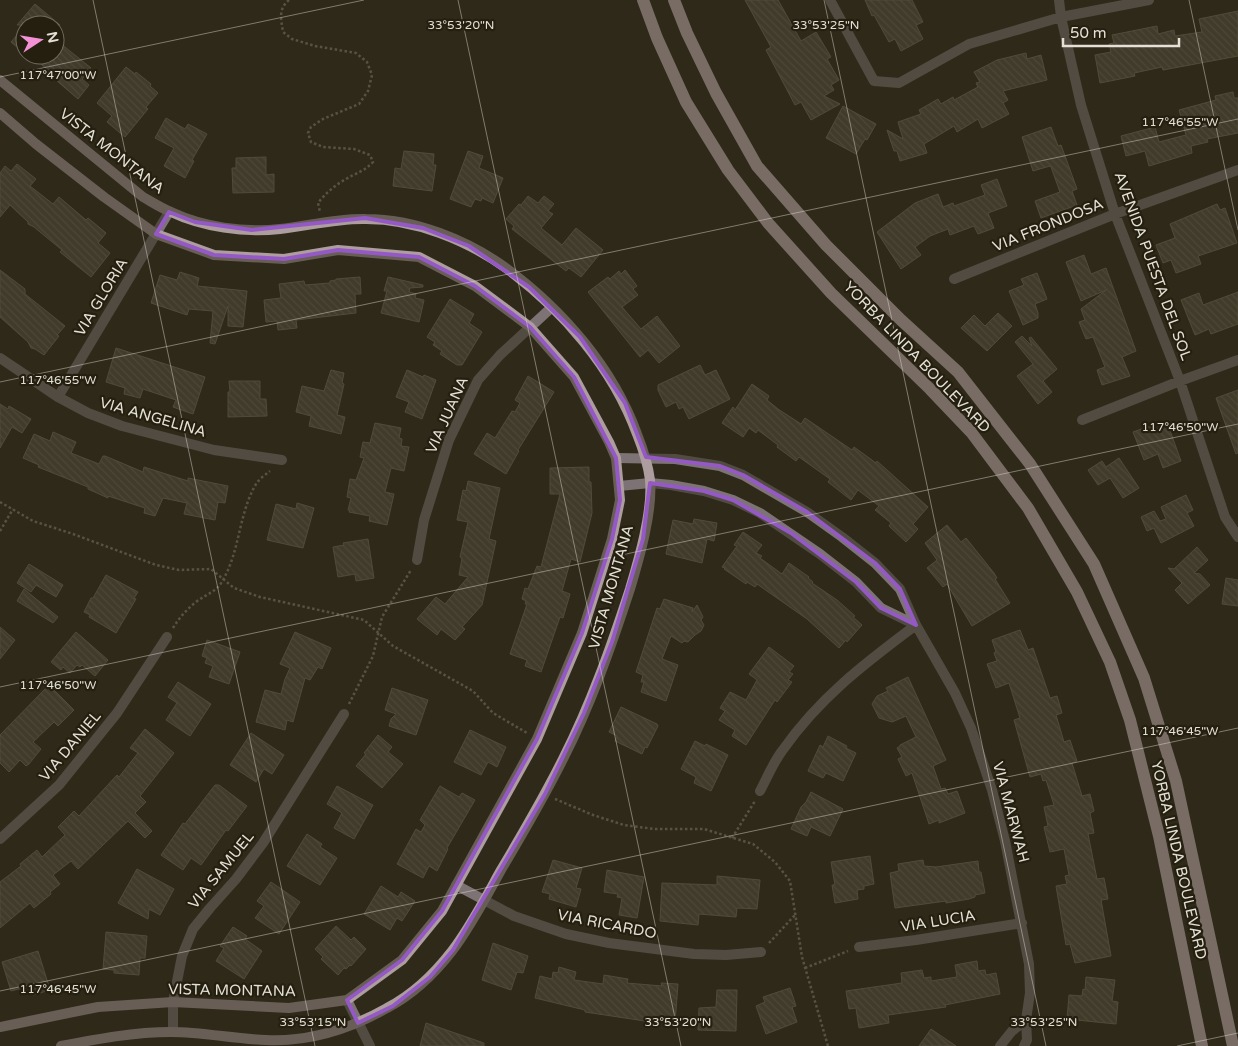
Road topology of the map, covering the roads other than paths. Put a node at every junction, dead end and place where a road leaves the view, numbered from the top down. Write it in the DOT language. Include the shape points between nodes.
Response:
graph roads {
  1 [pos="643,0"];
  2 [pos="674,0"];
  3 [pos="830,0"];
  4 [pos="1059,0"];
  5 [pos="1149,0"];
  6 [pos="1061,17"];
  7 [pos="0,80"];
  8 [pos="0,113"];
  9 [pos="1238,170"];
  10 [pos="170,212"];
  11 [pos="1115,214"];
  12 [pos="156,234"];
  13 [pos="954,280"];
  14 [pos="551,308"];
  15 [pos="530,327"];
  16 [pos="0,358"];
  17 [pos="1238,360"];
  18 [pos="1180,381"];
  19 [pos="58,397"];
  20 [pos="1082,420"];
  21 [pos="646,457"];
  22 [pos="616,458"];
  23 [pos="282,460"];
  24 [pos="650,483"];
  25 [pos="619,486"];
  26 [pos="1238,536"];
  27 [pos="417,560"];
  28 [pos="916,625"];
  29 [pos="167,637"];
  30 [pos="344,714"];
  31 [pos="760,791"];
  32 [pos="0,839"];
  33 [pos="456,885"];
  34 [pos="484,900"];
  35 [pos="1022,923"];
  36 [pos="859,947"];
  37 [pos="761,952"];
  38 [pos="347,1000"];
  39 [pos="173,1002"];
  40 [pos="1026,1020"];
  41 [pos="358,1023"];
  42 [pos="0,1027"];
  43 [pos="172,1032"];
  44 [pos="61,1046"];
  45 [pos="370,1046"];
  46 [pos="1000,1046"];
  47 [pos="1024,1046"];
  48 [pos="1202,1046"];
  49 [pos="1233,1046"];
  1 -- 48 [label="main road, YORBA LINDA BOULEVARD" via="686,102 728,170 768,223 831,293 971,432 1028,508 1077,592 1110,662 1130,720 1159,836"];
  2 -- 49 [label="main road, YORBA LINDA BOULEVARD" via="716,92 757,166 826,245 958,372 1030,464 1094,564 1144,678 1176,781"];
  3 -- 6 [label="street" via="874,82 899,83 969,44"];
  4 -- 6 [label="street, AVENIDA PUESTA DEL SOL"];
  5 -- 6 [label="street"];
  6 -- 11 [label="street, AVENIDA PUESTA DEL SOL" via="1081,105"];
  7 -- 10 [label="street, VISTA MONTANA" via="143,197"];
  8 -- 12 [label="street, VISTA MONTANA"];
  9 -- 11 [label="street, VIA FRONDOSA"];
  10 -- 12 [label="street, VIA GLORIA"];
  10 -- 14 [label="street, VISTA MONTANA" via="195,222 252,230 375,219 423,228 489,257"];
  11 -- 13 [label="street, VIA FRONDOSA"];
  11 -- 18 [label="street, AVENIDA PUESTA DEL SOL"];
  12 -- 15 [label="street, VISTA MONTANA" via="214,255 284,259 338,250 419,257 475,286"];
  12 -- 19 [label="street, VIA GLORIA"];
  14 -- 15 [label="street, VIA JUANA"];
  14 -- 21 [label="street, VISTA MONTANA" via="580,337 608,375 625,403"];
  15 -- 22 [label="street, VISTA MONTANA" via="574,378"];
  15 -- 27 [label="street, VIA JUANA" via="478,380 449,440 424,520"];
  16 -- 19 [label="street, VIA ANGELINA"];
  17 -- 18 [label="street"];
  18 -- 20 [label="street"];
  18 -- 26 [label="street, AVENIDA PUESTA DEL SOL" via="1225,517"];
  19 -- 23 [label="street, VIA ANGELINA" via="122,426 214,450"];
  21 -- 22 [label="street, VIA MARWAH"];
  21 -- 24 [label="street, VISTA MONTANA"];
  21 -- 28 [label="street, VIA MARWAH" via="720,466 744,475 807,512 875,563 900,589"];
  22 -- 25 [label="street, VISTA MONTANA"];
  24 -- 25 [label="street"];
  24 -- 28 [label="street" via="704,491 760,512 856,582 881,608"];
  24 -- 34 [label="street, VISTA MONTANA" via="644,539 612,642 584,713 545,794"];
  25 -- 33 [label="street, VISTA MONTANA" via="620,500 612,539 582,633 537,738"];
  28 -- 31 [label="street" via="854,672 818,708 781,752"];
  28 -- 35 [label="street, VIA MARWAH" via="955,693 983,760 1005,841"];
  29 -- 32 [label="street, VIA DANIEL" via="117,713 59,785"];
  30 -- 39 [label="street, VIA SAMUEL" via="263,843 193,929 182,956"];
  33 -- 34 [label="street, VIA RICARDO"];
  33 -- 38 [label="street, VISTA MONTANA" via="442,911 402,960"];
  34 -- 37 [label="street, VIA RICARDO" via="514,916 566,934 609,944 694,954"];
  34 -- 41 [label="street, VISTA MONTANA" via="453,950 430,977 393,1006"];
  35 -- 36 [label="street, VIA LUCIA"];
  35 -- 40 [label="street, VIA MARWAH" via="1030,984"];
  38 -- 39 [label="street, VISTA MONTANA" via="289,1008"];
  38 -- 41 [label="street"];
  39 -- 42 [label="street, VISTA MONTANA" via="98,1007"];
  39 -- 43 [label="street, VIA SAMUEL"];
  40 -- 46 [label="street"];
  40 -- 47 [label="street, VIA MARWAH" via="1027,1040"];
  41 -- 43 [label="street, VISTA MONTANA" via="318,1036 269,1040"];
  41 -- 45 [label="street"];
  43 -- 44 [label="street, VISTA MONTANA"];
}
